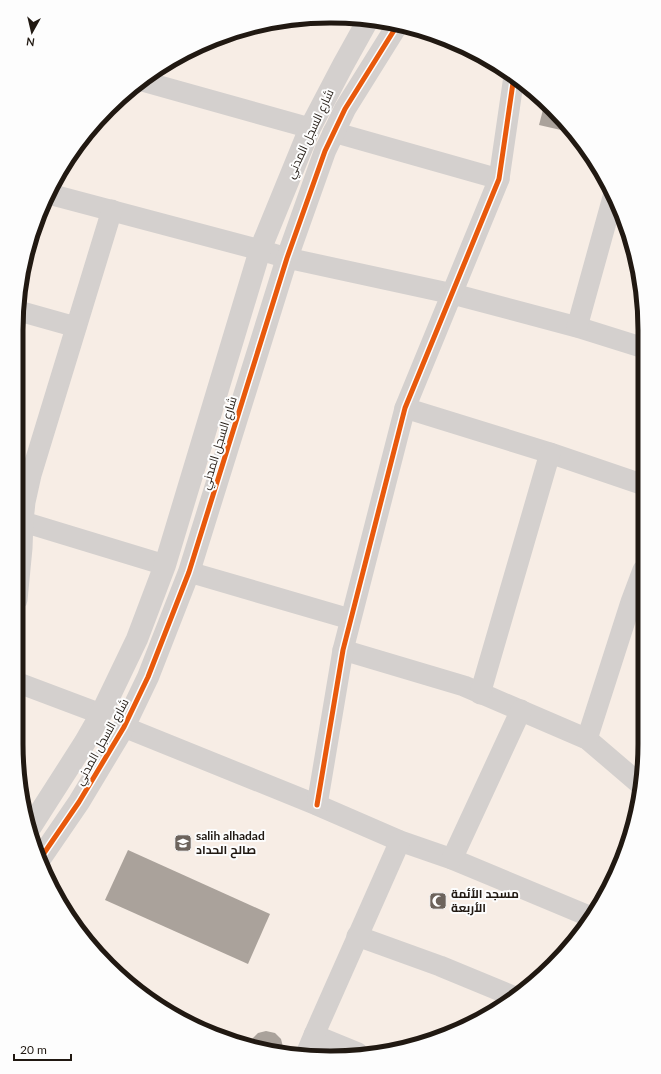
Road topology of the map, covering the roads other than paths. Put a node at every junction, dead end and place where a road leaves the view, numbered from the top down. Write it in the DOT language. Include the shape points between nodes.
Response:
graph roads {
  1 [pos="365,25"];
  2 [pos="394,30"];
  3 [pos="149,83"];
  4 [pos="513,83"];
  5 [pos="310,128"];
  6 [pos="333,132"];
  7 [pos="499,179"];
  8 [pos="54,195"];
  9 [pos="611,204"];
  10 [pos="112,210"];
  11 [pos="260,250"];
  12 [pos="287,258"];
  13 [pos="453,294"];
  14 [pos="24,313"];
  15 [pos="577,327"];
  16 [pos="76,328"];
  17 [pos="638,346"];
  18 [pos="405,408"];
  19 [pos="550,453"];
  20 [pos="638,483"];
  21 [pos="23,510"];
  22 [pos="23,522"];
  23 [pos="164,564"];
  24 [pos="189,572"];
  25 [pos="637,604"];
  26 [pos="350,619"];
  27 [pos="343,650"];
  28 [pos="23,685"];
  29 [pos="480,694"];
  30 [pos="521,710"];
  31 [pos="101,714"];
  32 [pos="124,727"];
  33 [pos="586,739"];
  34 [pos="635,780"];
  35 [pos="317,805"];
  36 [pos="33,823"];
  37 [pos="400,841"];
  38 [pos="43,854"];
  39 [pos="452,859"];
  40 [pos="586,915"];
  41 [pos="357,936"];
  42 [pos="508,994"];
  43 [pos="314,1035"];
  44 [pos="308,1050"];
  45 [pos="351,1050"];
  1 -- 5 [label="street, شارع السجل المدني"];
  2 -- 6 [label="street, شارع السجل المدني"];
  3 -- 5 [label="street"];
  4 -- 7 [label="street"];
  5 -- 11 [label="street, شارع السجل المدني"];
  6 -- 7 [label="street"];
  6 -- 12 [label="street, شارع السجل المدني"];
  7 -- 13 [label="street"];
  8 -- 10 [label="street"];
  9 -- 15 [label="street"];
  10 -- 11 [label="street"];
  10 -- 16 [label="street"];
  11 -- 12 [label="street"];
  11 -- 23 [label="street, شارع السجل المدني"];
  12 -- 13 [label="street"];
  12 -- 24 [label="street, شارع السجل المدني"];
  13 -- 15 [label="street"];
  13 -- 18 [label="street"];
  14 -- 16 [label="street"];
  15 -- 17 [label="street"];
  16 -- 21 [label="street"];
  18 -- 19 [label="street"];
  18 -- 26 [label="street"];
  19 -- 20 [label="street"];
  19 -- 29 [label="street"];
  22 -- 23 [label="street"];
  23 -- 31 [label="street, شارع السجل المدني" via="137,638"];
  24 -- 26 [label="street"];
  24 -- 32 [label="street, شارع السجل المدني" via="151,670"];
  25 -- 33 [label="street"];
  26 -- 27 [label="street"];
  27 -- 29 [label="street" via="464,686"];
  27 -- 35 [label="street"];
  28 -- 31 [label="street"];
  29 -- 30 [label="street"];
  30 -- 33 [label="street"];
  30 -- 39 [label="street"];
  31 -- 36 [label="street, شارع السجل المدني"];
  32 -- 35 [label="street"];
  32 -- 38 [label="street, شارع السجل المدني" via="72,813"];
  33 -- 34 [label="street"];
  35 -- 37 [label="street"];
  37 -- 39 [label="street"];
  37 -- 41 [label="street"];
  39 -- 40 [label="street"];
  41 -- 42 [label="street"];
  41 -- 43 [label="street"];
  43 -- 44 [label="street"];
  43 -- 45 [label="street"];
}
